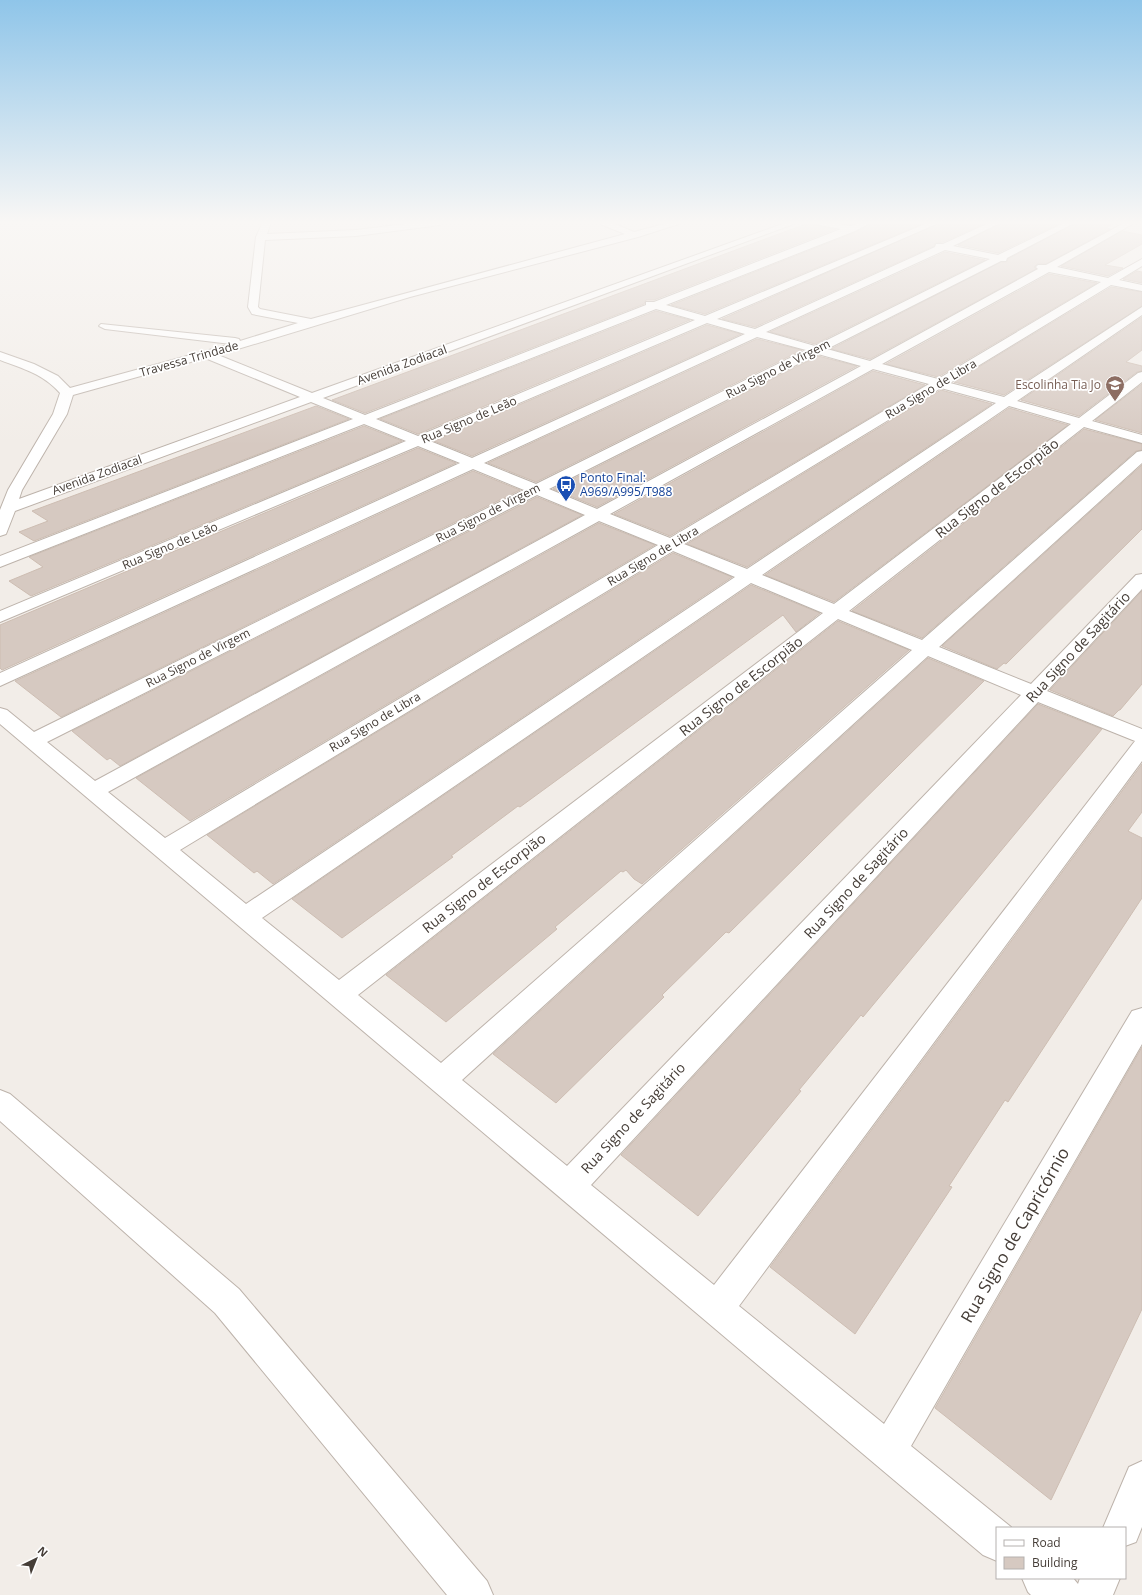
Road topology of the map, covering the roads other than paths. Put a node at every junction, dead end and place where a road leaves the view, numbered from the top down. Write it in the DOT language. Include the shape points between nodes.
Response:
graph roads {
  1 [pos="254,296"];
  2 [pos="406,296"];
  3 [pos="588,296"];
  4 [pos="622,296"];
  5 [pos="678,296"];
  6 [pos="761,296"];
  7 [pos="835,296"];
  8 [pos="929,296"];
  9 [pos="989,296"];
  10 [pos="1085,296"];
  11 [pos="654,306"];
  12 [pos="1142,310"];
  13 [pos="706,320"];
  14 [pos="311,322"];
  15 [pos="105,326"];
  16 [pos="755,333"];
  17 [pos="246,342"];
  18 [pos="816,350"];
  19 [pos="205,354"];
  20 [pos="0,356"];
  21 [pos="871,365"];
  22 [pos="1142,376"];
  23 [pos="940,384"];
  24 [pos="67,393"];
  25 [pos="311,398"];
  26 [pos="1007,402"];
  27 [pos="364,419"];
  28 [pos="1082,422"];
  29 [pos="1142,439"];
  30 [pos="418,441"];
  31 [pos="1142,455"];
  32 [pos="471,463"];
  33 [pos="0,490"];
  34 [pos="15,490"];
  35 [pos="536,490"];
  36 [pos="8,508"];
  37 [pos="597,515"];
  38 [pos="0,530"];
  39 [pos="671,545"];
  40 [pos="0,562"];
  41 [pos="748,576"];
  42 [pos="1142,579"];
  43 [pos="836,612"];
  44 [pos="0,618"];
  45 [pos="925,648"];
  46 [pos="0,680"];
  47 [pos="1034,693"];
  48 [pos="0,714"];
  49 [pos="1142,737"];
  50 [pos="32,740"];
  51 [pos="1142,746"];
  52 [pos="93,791"];
  53 [pos="164,849"];
  54 [pos="245,917"];
  55 [pos="339,995"];
  56 [pos="1142,1019"];
  57 [pos="442,1080"];
  58 [pos="0,1103"];
  59 [pos="569,1186"];
  60 [pos="717,1308"];
  61 [pos="888,1451"];
  62 [pos="1142,1480"];
  63 [pos="1122,1527"];
  64 [pos="996,1540"];
  65 [pos="1043,1579"];
  66 [pos="1100,1579"];
  67 [pos="473,1595"];
  68 [pos="1062,1595"];
  69 [pos="1093,1595"];
  1 -- 14 [label="street, Travessa Trindade" via="252,307 256,312"];
  2 -- 14 [label="street, Travessa Trindade"];
  3 -- 25 [label="street, Avenida Zodiacal"];
  4 -- 11 [label="street"];
  5 -- 11 [label="street"];
  6 -- 13 [label="street, Rua Signo de Leão"];
  7 -- 16 [label="street"];
  8 -- 18 [label="street, Rua Signo de Virgem"];
  9 -- 21 [label="street"];
  10 -- 23 [label="street, Rua Signo de Libra"];
  11 -- 13 [label="street"];
  11 -- 27 [label="street"];
  12 -- 26 [label="street"];
  13 -- 16 [label="street"];
  13 -- 30 [label="street, Rua Signo de Leão"];
  14 -- 17 [label="street, Travessa Trindade" via="293,330"];
  15 -- 17 [label="street"];
  16 -- 18 [label="street"];
  16 -- 32 [label="street"];
  17 -- 19 [label="street, Travessa Trindade"];
  18 -- 21 [label="street"];
  18 -- 35 [label="street, Rua Signo de Virgem"];
  19 -- 24 [label="street, Travessa Trindade"];
  19 -- 25 [label="street"];
  20 -- 24 [label="street" via="54,379"];
  21 -- 23 [label="street"];
  21 -- 37 [label="street"];
  22 -- 28 [label="street, Rua Signo de Escorpião"];
  23 -- 26 [label="street"];
  23 -- 39 [label="street, Rua Signo de Libra"];
  24 -- 34 [label="street" via="60,414"];
  25 -- 27 [label="street"];
  25 -- 36 [label="street, Avenida Zodiacal"];
  26 -- 28 [label="street"];
  26 -- 41 [label="street"];
  27 -- 30 [label="street"];
  27 -- 40 [label="street"];
  28 -- 29 [label="street"];
  28 -- 43 [label="street, Rua Signo de Escorpião"];
  30 -- 32 [label="street"];
  30 -- 44 [label="street, Rua Signo de Leão"];
  31 -- 45 [label="street"];
  32 -- 35 [label="street"];
  32 -- 46 [label="street"];
  33 -- 34 [label="street"];
  34 -- 36 [label="street"];
  35 -- 37 [label="street"];
  35 -- 50 [label="street, Rua Signo de Virgem"];
  36 -- 38 [label="street"];
  37 -- 39 [label="street"];
  37 -- 52 [label="street"];
  39 -- 41 [label="street"];
  39 -- 53 [label="street, Rua Signo de Libra"];
  41 -- 43 [label="street"];
  41 -- 54 [label="street"];
  42 -- 47 [label="street, Rua Signo de Sagitário"];
  43 -- 45 [label="street"];
  43 -- 55 [label="street, Rua Signo de Escorpião"];
  45 -- 47 [label="street"];
  45 -- 57 [label="street"];
  47 -- 49 [label="street"];
  47 -- 59 [label="street, Rua Signo de Sagitário"];
  48 -- 50 [label="street"];
  50 -- 52 [label="street"];
  51 -- 60 [label="street"];
  52 -- 53 [label="street"];
  53 -- 54 [label="street"];
  54 -- 55 [label="street"];
  55 -- 57 [label="street"];
  56 -- 61 [label="street, Rua Signo de Capricórnio"];
  57 -- 59 [label="street"];
  58 -- 67 [label="street" via="227,1301"];
  59 -- 60 [label="street"];
  60 -- 61 [label="street"];
  61 -- 64 [label="street"];
  62 -- 63 [label="street"];
  65 -- 68 [label="street"];
  66 -- 69 [label="street"];
}
